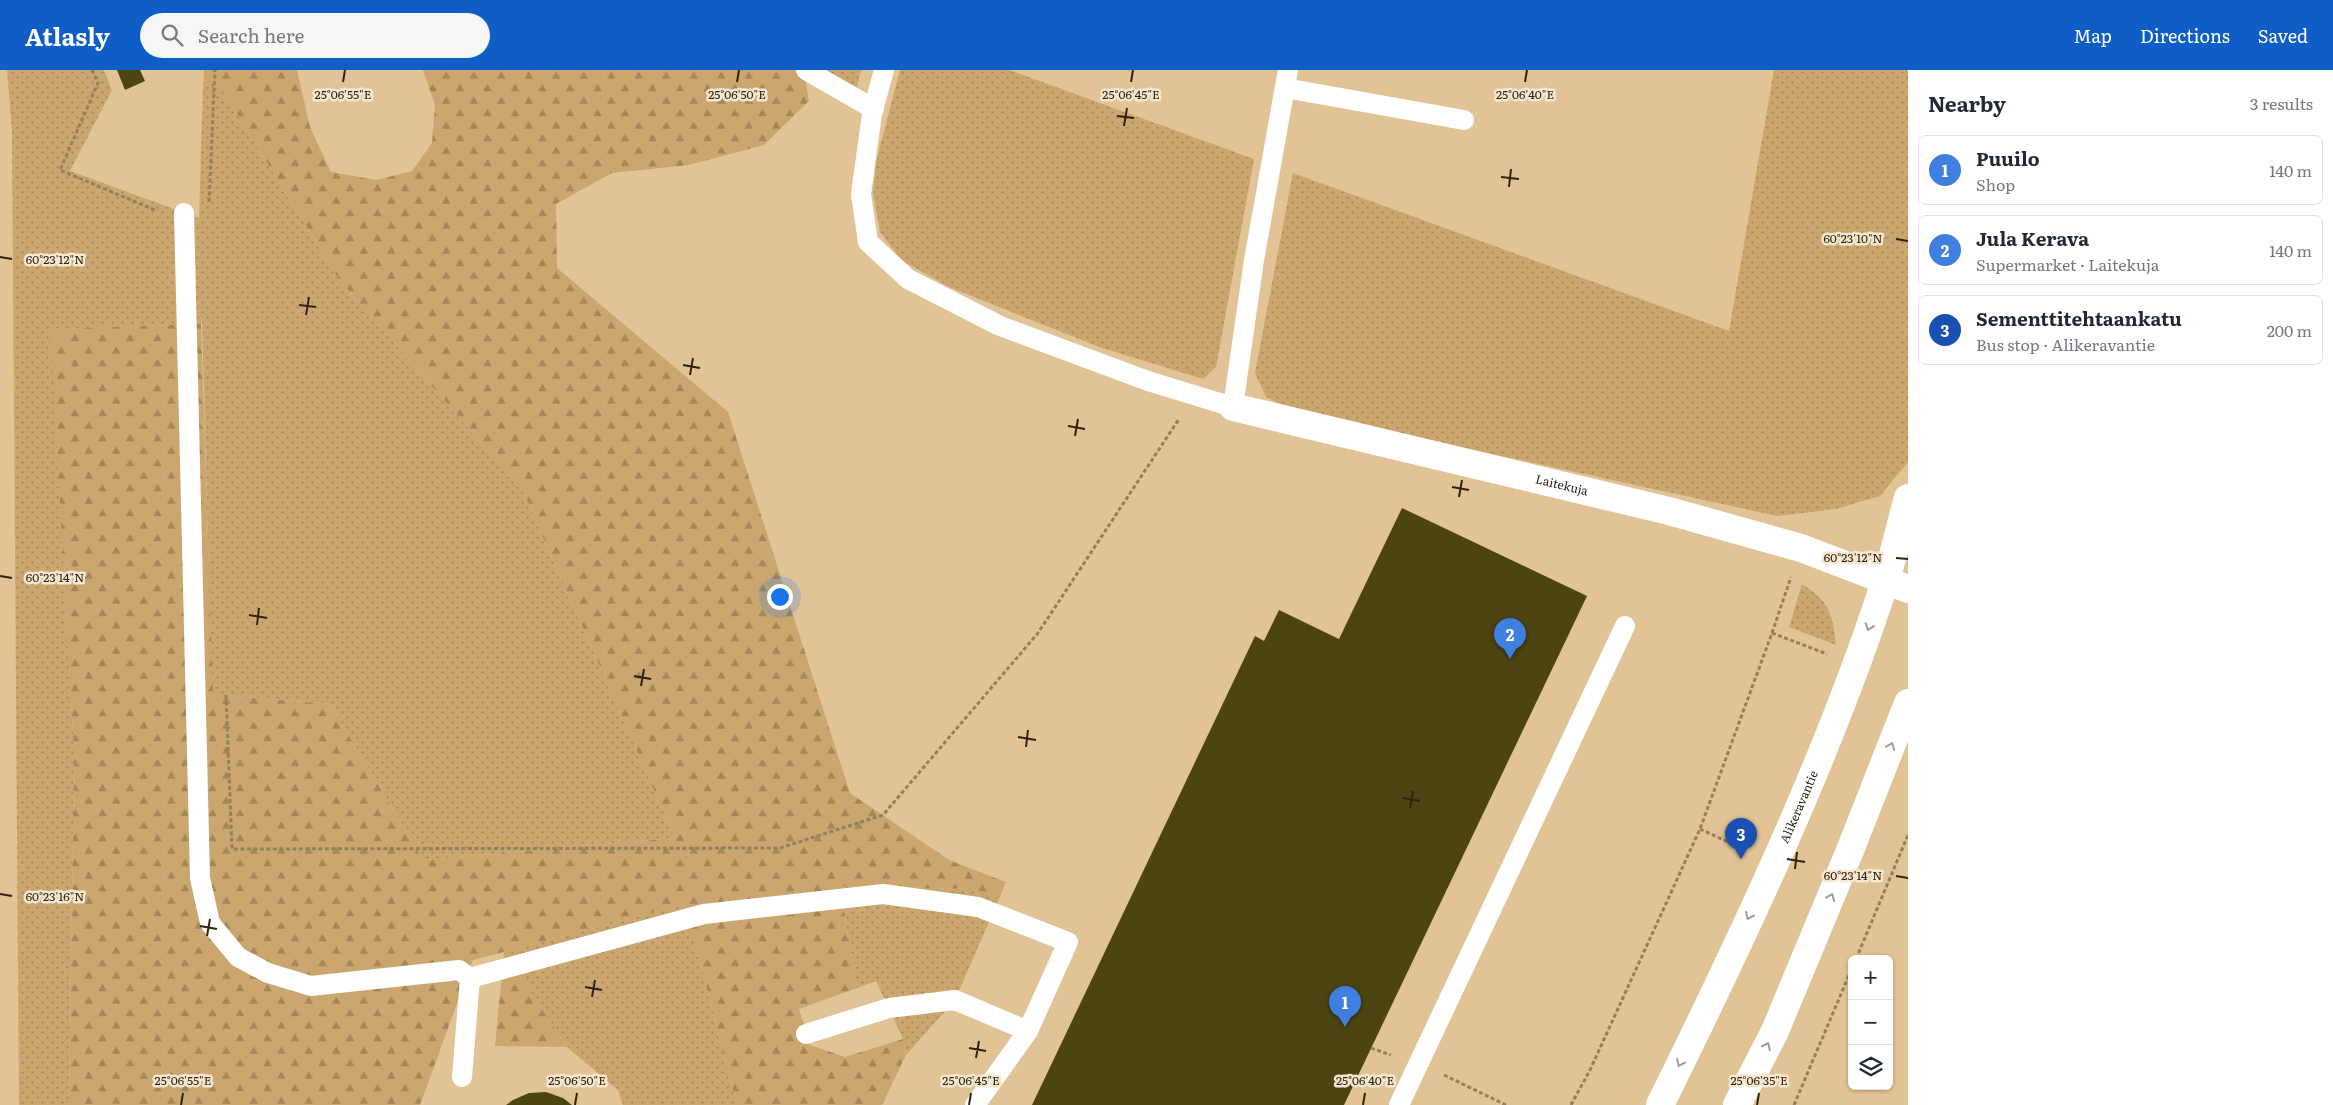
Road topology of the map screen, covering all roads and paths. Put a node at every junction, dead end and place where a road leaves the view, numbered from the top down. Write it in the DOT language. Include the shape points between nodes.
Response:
graph roads {
  1 [pos="92,70"];
  2 [pos="215,70"];
  3 [pos="806,70"];
  4 [pos="884,70"];
  5 [pos="1286,79"];
  6 [pos="874,109"];
  7 [pos="1464,120"];
  8 [pos="209,205"];
  9 [pos="184,218"];
  10 [pos="1194,396"];
  11 [pos="1233,408"];
  12 [pos="1908,498"];
  13 [pos="1897,585"];
  14 [pos="1625,626"];
  15 [pos="1856,664"];
  16 [pos="226,690"];
  17 [pos="1908,703"];
  18 [pos="1700,829"];
  19 [pos="1908,835"];
  20 [pos="1736,845"];
  21 [pos="1858,955"];
  22 [pos="1848,977"];
  23 [pos="470,978"];
  24 [pos="1028,1031"];
  25 [pos="806,1034"];
  26 [pos="1420,1064"];
  27 [pos="462,1077"];
  28 [pos="975,1105"];
  29 [pos="1399,1105"];
  30 [pos="1506,1105"];
  31 [pos="1571,1105"];
  32 [pos="1660,1105"];
  33 [pos="1737,1105"];
  34 [pos="1794,1105"];
  1 -- 9 [label="path" via="98,83 60,170"];
  2 -- 8 [label="path"];
  3 -- 6 [label="lane"];
  4 -- 6 [label="lane"];
  5 -- 7 [label="lane"];
  5 -- 11 [label="lane" via="1254,260"];
  6 -- 10 [label="lane" via="861,194 868,242 908,279 1000,326"];
  9 -- 23 [label="lane" via="200,878 210,923 238,957 268,973 311,986 459,970"];
  10 -- 11 [label="lane"];
  10 -- 16 [label="path" via="1038,634 883,815 780,848 232,849"];
  11 -- 13 [label="street, Laitekuja" via="1669,512 1801,548"];
  12 -- 13 [label="street, Alikeravantie"];
  13 -- 15 [label="street, Alikeravantie, one-way"];
  14 -- 26 [label="lane"];
  15 -- 18 [label="path" via="1772,633"];
  15 -- 32 [label="street, Alikeravantie, one-way" via="1770,872"];
  33 -- 17 [label="street, one-way" via="1775,1031"];
  18 -- 20 [label="path"];
  18 -- 31 [label="path"];
  19 -- 21 [label="path"];
  22 -- 34 [label="path"];
  23 -- 24 [label="lane" via="704,914 883,894 978,907 1068,942"];
  23 -- 27 [label="lane"];
  24 -- 25 [label="lane" via="955,1000 889,1008"];
  24 -- 28 [label="lane"];
  26 -- 29 [label="lane"];
  26 -- 30 [label="path"];
}
